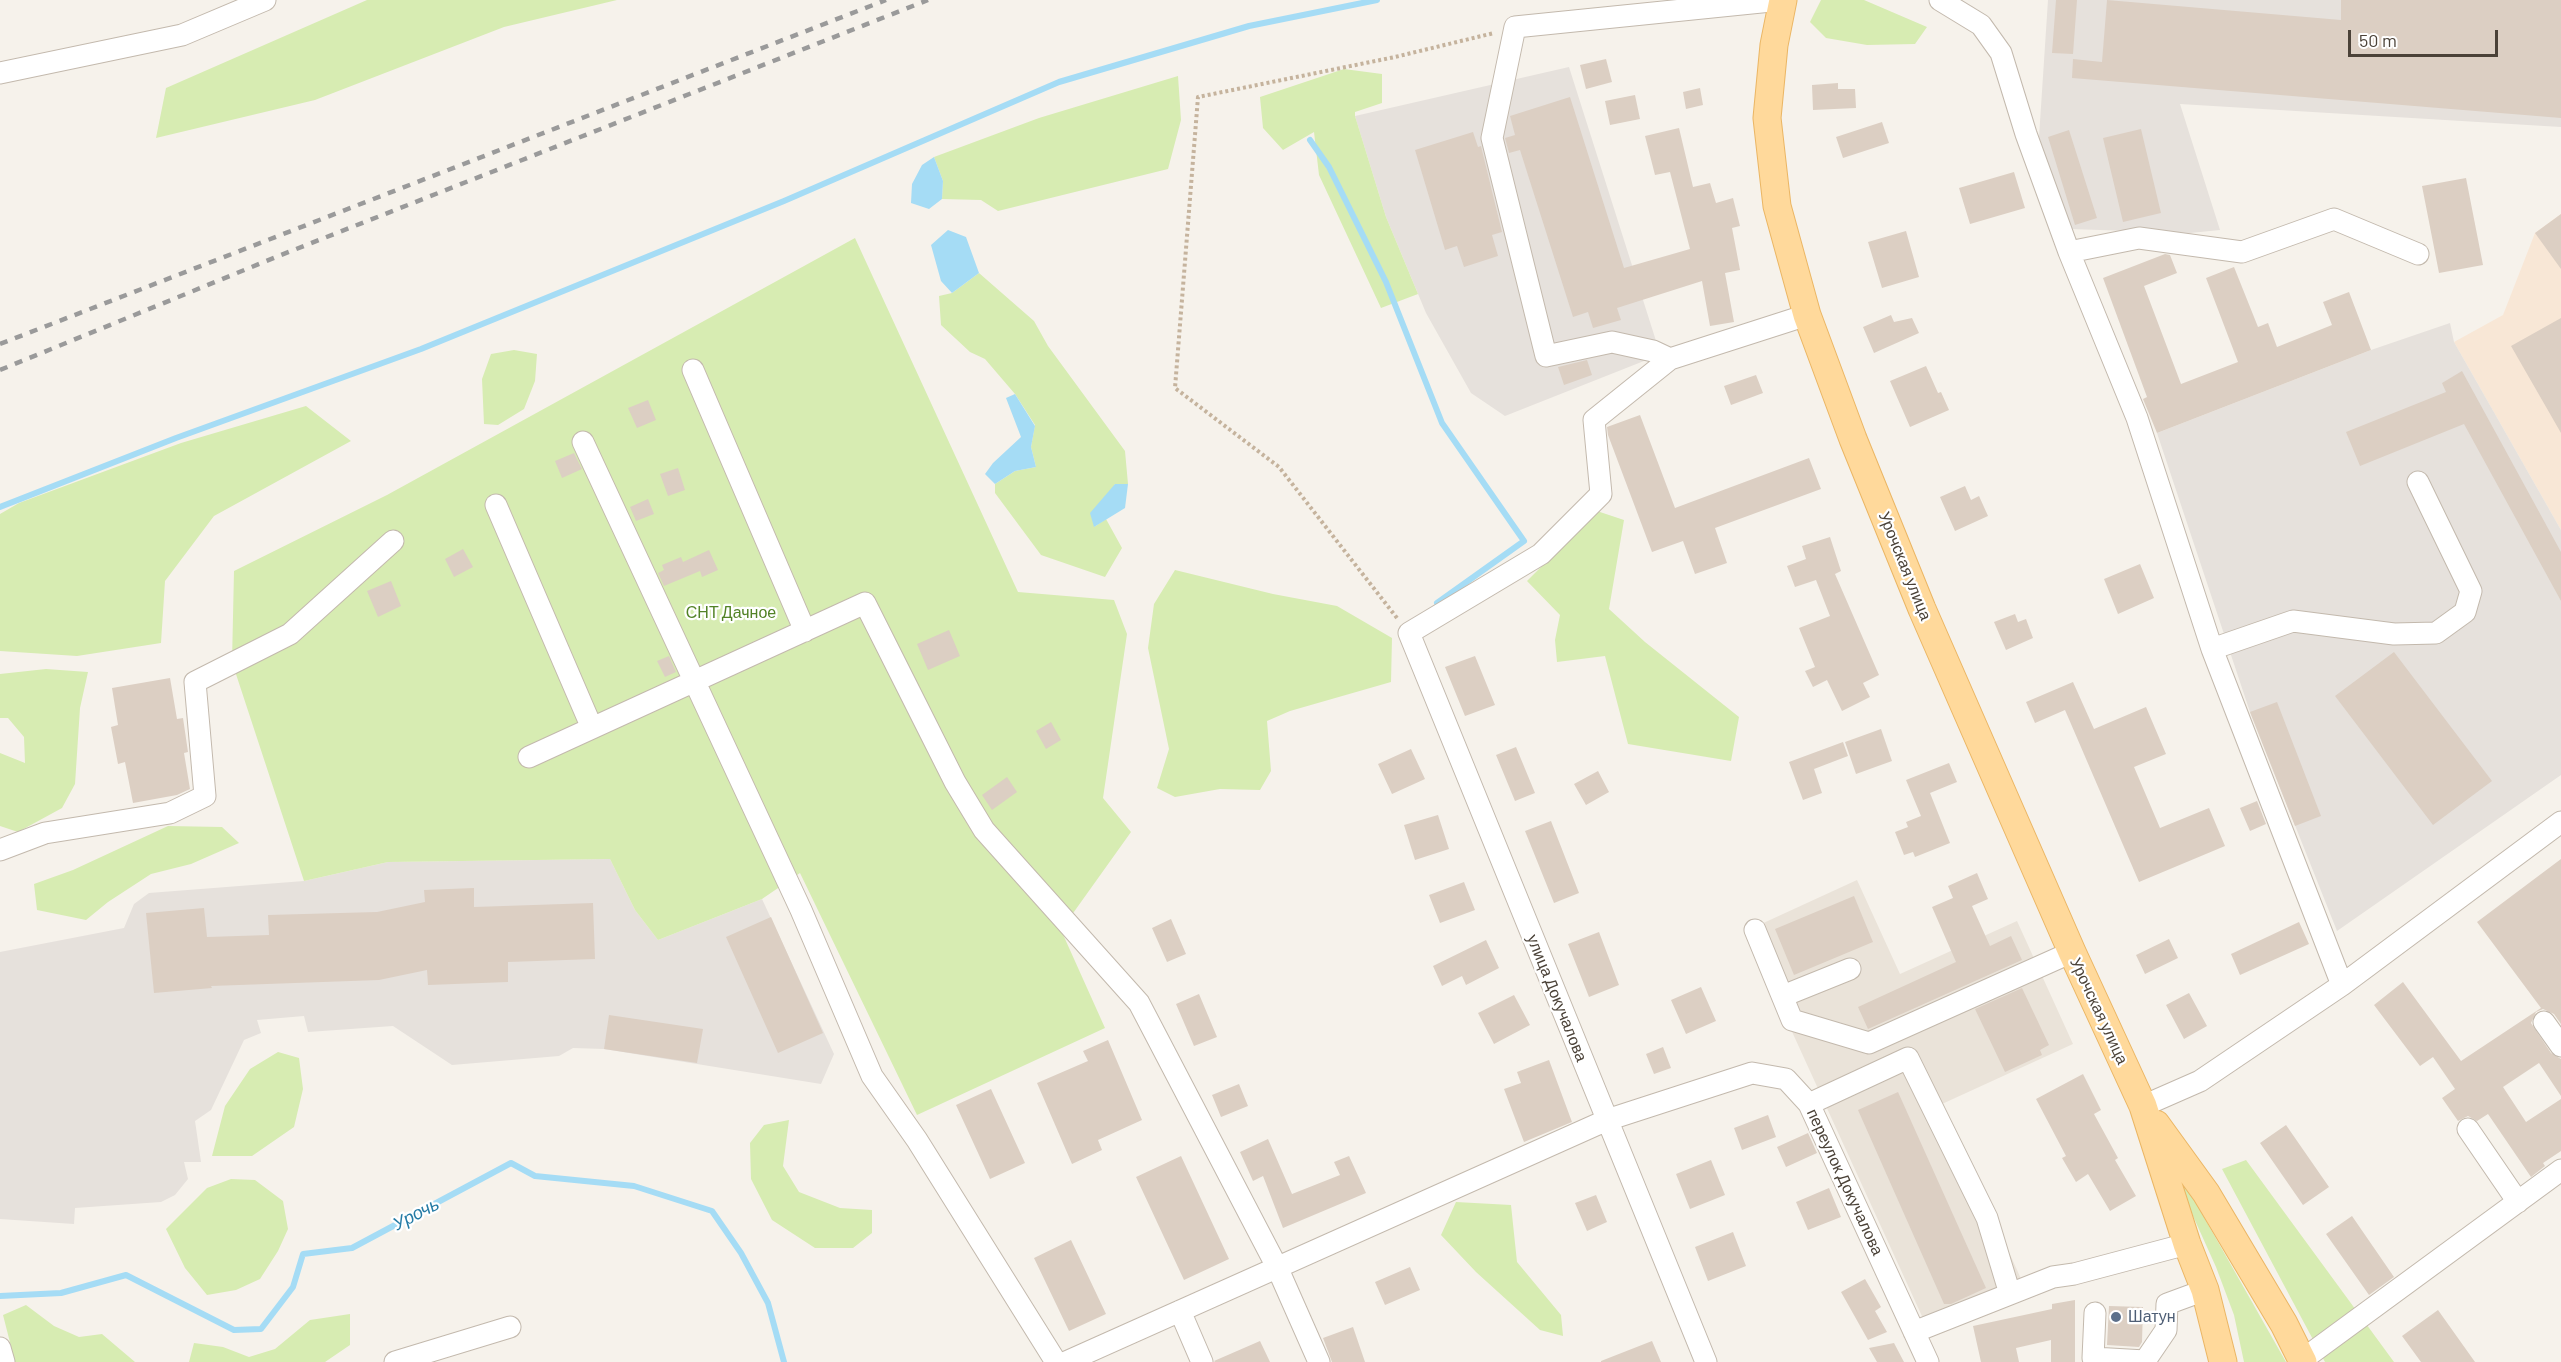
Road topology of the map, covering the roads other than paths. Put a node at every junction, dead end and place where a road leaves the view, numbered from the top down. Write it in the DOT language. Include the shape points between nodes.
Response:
graph roads {
  1 [pos="265,0"];
  2 [pos="1782,0"];
  3 [pos="1940,0"];
  4 [pos="0,73"];
  5 [pos="2069,252"];
  6 [pos="2418,254"];
  7 [pos="1807,315"];
  8 [pos="1670,359"];
  9 [pos="693,370"];
  10 [pos="583,442"];
  11 [pos="2418,482"];
  12 [pos="496,505"];
  13 [pos="393,541"];
  14 [pos="805,631"];
  15 [pos="2212,649"];
  16 [pos="694,681"];
  17 [pos="592,729"];
  18 [pos="529,757"];
  19 [pos="2561,822"];
  20 [pos="0,850"];
  21 [pos="1755,930"];
  22 [pos="2072,952"];
  23 [pos="1850,969"];
  24 [pos="2342,985"];
  25 [pos="1783,996"];
  26 [pos="2544,1022"];
  27 [pos="2561,1046"];
  28 [pos="1809,1104"];
  29 [pos="2143,1106"];
  30 [pos="1607,1120"];
  31 [pos="2468,1129"];
  32 [pos="2561,1170"];
  33 [pos="2518,1202"];
  34 [pos="2187,1244"];
  35 [pos="1277,1267"];
  36 [pos="2205,1290"];
  37 [pos="2010,1294"];
  38 [pos="1180,1311"];
  39 [pos="2096,1313"];
  40 [pos="510,1327"];
  41 [pos="1914,1332"];
  42 [pos="0,1348"];
  43 [pos="2302,1361"];
  44 [pos="4,1362"];
  45 [pos="395,1362"];
  46 [pos="1056,1362"];
  47 [pos="1066,1362"];
  48 [pos="1202,1362"];
  49 [pos="1319,1362"];
  50 [pos="1706,1362"];
  51 [pos="1928,1362"];
  52 [pos="2223,1362"];
  1 -- 4 [label="street" via="182,35"];
  2 -- 7 [label="main road, Урочская улица" via="1767,118 1777,206"];
  2 -- 8 [label="street" via="1515,27 1492,138 1546,356 1612,342"];
  3 -- 5 [label="street" via="1981,25 2001,53"];
  5 -- 6 [label="street" via="2139,238 2242,252 2334,219"];
  5 -- 15 [label="street" via="2137,418"];
  7 -- 8 [label="street"];
  7 -- 22 [label="main road, Урочская улица" via="1922,609"];
  8 -- 30 [label="street, улица Докучалова" via="1594,420 1601,494 1541,554 1409,633"];
  9 -- 14 [label="street"];
  10 -- 16 [label="street"];
  11 -- 15 [label="street" via="2471,591 2465,612 2436,633 2394,634 2293,621"];
  12 -- 17 [label="street"];
  13 -- 20 [label="street" via="290,634 195,682 205,796 170,813 45,833"];
  14 -- 16 [label="street"];
  14 -- 35 [label="street" via="865,603 955,782 984,830 1139,1003"];
  15 -- 24 [label="street"];
  16 -- 17 [label="street"];
  16 -- 46 [label="street" via="801,910 872,1076 917,1140"];
  17 -- 18 [label="street"];
  19 -- 24 [label="street"];
  21 -- 25 [label="street"];
  22 -- 25 [label="street" via="1869,1043 1792,1020"];
  22 -- 29 [label="main road, Урочская улица"];
  23 -- 25 [label="street"];
  24 -- 29 [label="street" via="2200,1081"];
  26 -- 27 [label="street"];
  28 -- 30 [label="street, переулок Докучалова" via="1786,1079 1752,1073"];
  28 -- 37 [label="street" via="1908,1058 1987,1218"];
  28 -- 41 [label="street, переулок Докучалова"];
  29 -- 34 [label="main road, Урочская улица"];
  29 -- 43 [label="main road, Урочская улица" via="2206,1193"];
  30 -- 35 [label="street, переулок Докучалова"];
  30 -- 50 [label="street, улица Докучалова"];
  31 -- 33 [label="street"];
  32 -- 33 [label="street"];
  33 -- 43 [label="street"];
  34 -- 36 [label="main road, Урочская улица"];
  34 -- 37 [label="street" via="2053,1277"];
  35 -- 38 [label="street, переулок Докучалова"];
  35 -- 49 [label="street"];
  36 -- 39 [label="street" via="2167,1304 2166,1330 2145,1361 2093,1358"];
  36 -- 52 [label="main road, Урочская улица"];
  37 -- 41 [label="street"];
  38 -- 47 [label="street, переулок Докучалова"];
  38 -- 48 [label="street"];
  40 -- 45 [label="street"];
  41 -- 51 [label="street, переулок Докучалова"];
  42 -- 44 [label="street"];
}
